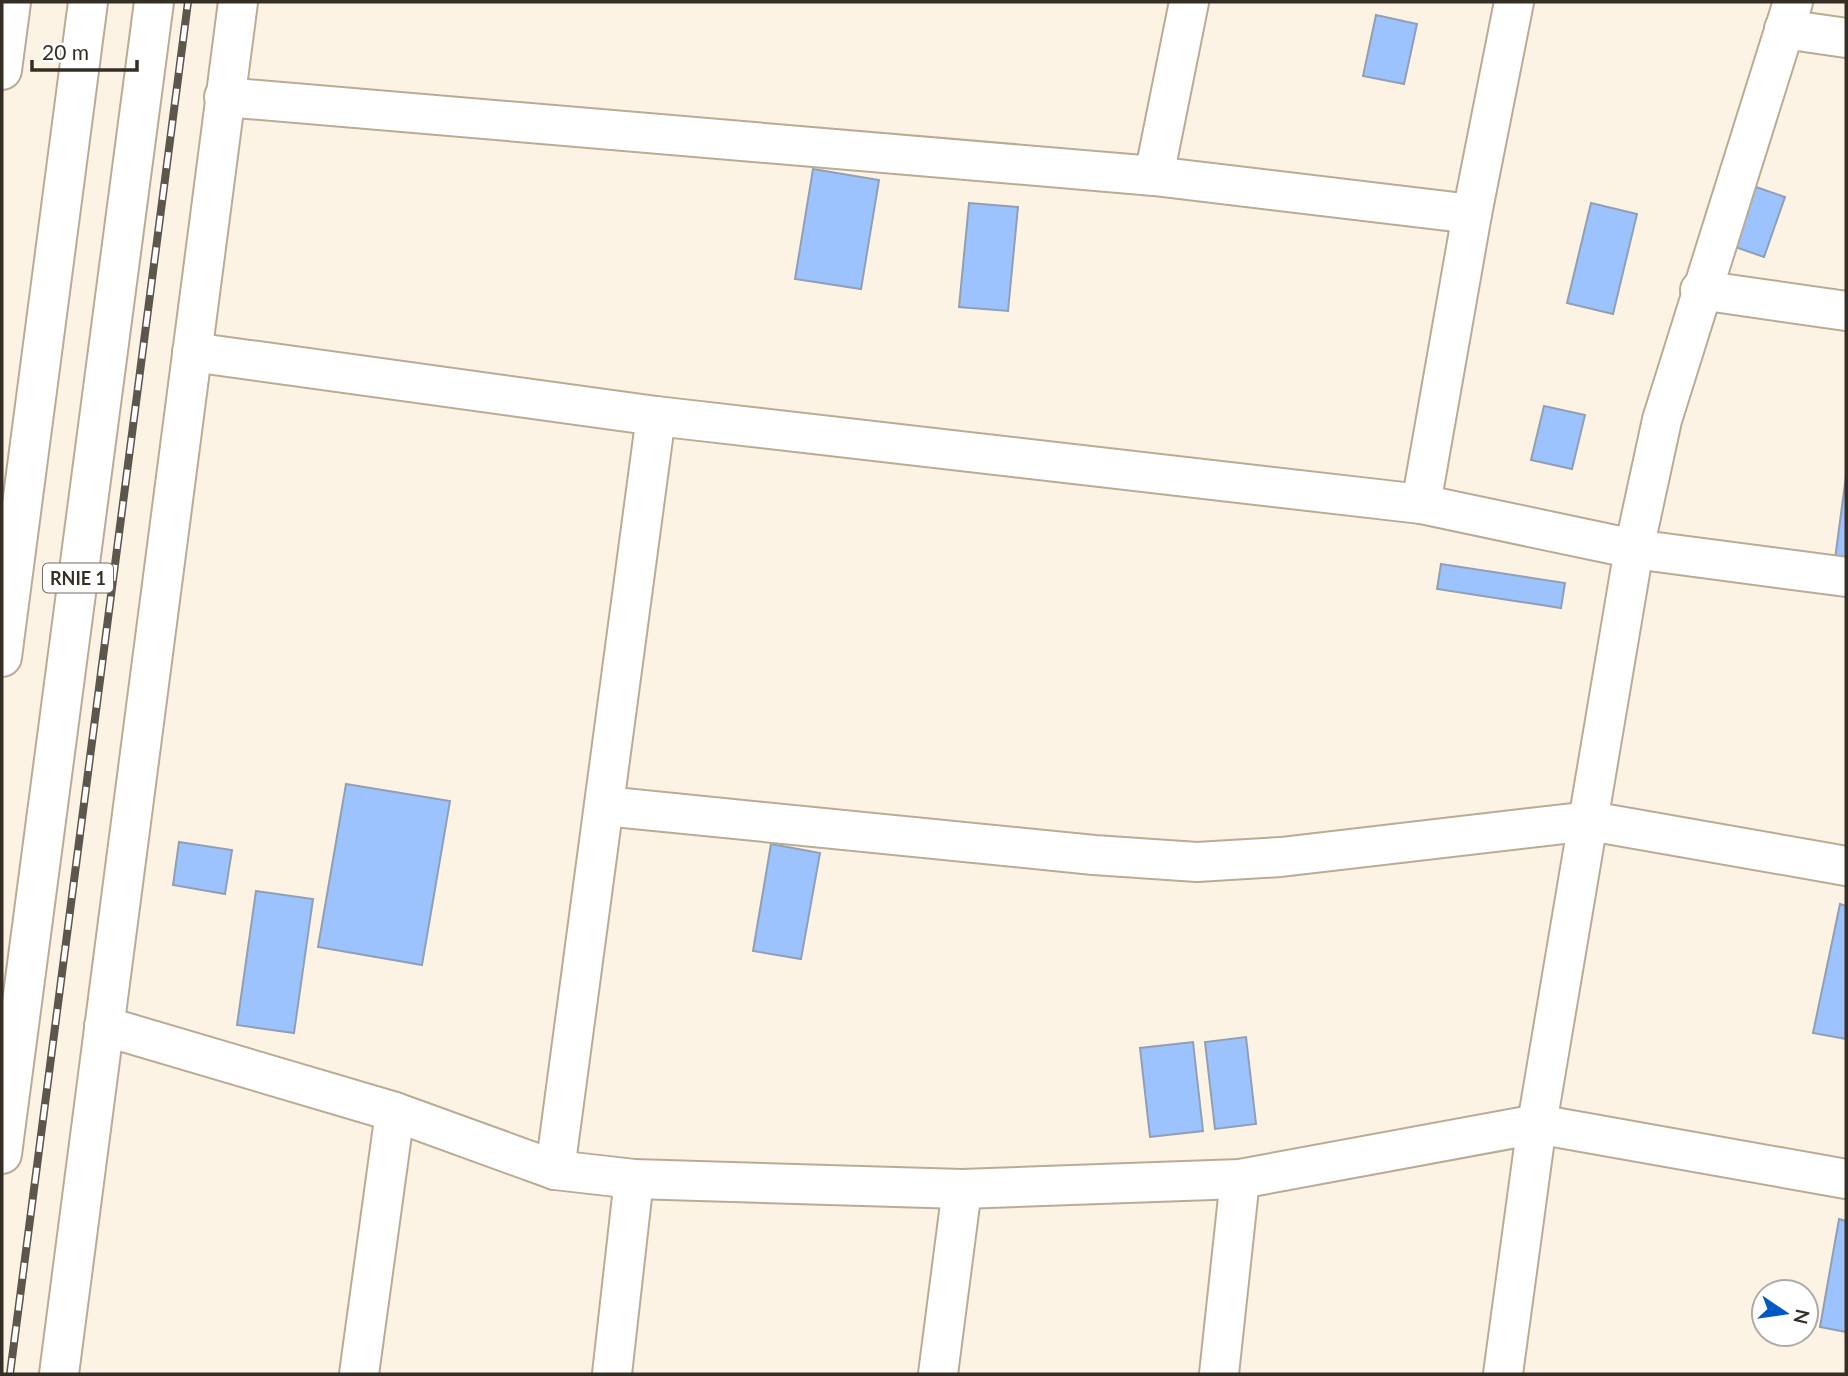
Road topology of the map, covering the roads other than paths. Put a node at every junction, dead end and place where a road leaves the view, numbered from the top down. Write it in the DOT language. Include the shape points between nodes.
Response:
graph roads {
  1 [pos="11,2"];
  2 [pos="88,2"];
  3 [pos="154,2"];
  4 [pos="238,2"];
  5 [pos="1189,2"];
  6 [pos="1514,2"];
  7 [pos="1789,15"];
  8 [pos="1846,38"];
  9 [pos="2,70"];
  10 [pos="224,97"];
  11 [pos="1154,176"];
  12 [pos="1472,215"];
  13 [pos="1700,290"];
  14 [pos="1846,311"];
  15 [pos="192,352"];
  16 [pos="656,416"];
  17 [pos="1421,504"];
  18 [pos="1634,549"];
  19 [pos="1846,576"];
  20 [pos="2,657"];
  21 [pos="604,806"];
  22 [pos="1590,821"];
  23 [pos="1846,866"];
  24 [pos="104,1026"];
  25 [pos="395,1112"];
  26 [pos="1538,1124"];
  27 [pos="2,1154"];
  28 [pos="555,1170"];
  29 [pos="635,1179"];
  30 [pos="1240,1179"];
  31 [pos="1846,1179"];
  32 [pos="962,1189"];
  33 [pos="59,1374"];
  34 [pos="359,1374"];
  35 [pos="612,1374"];
  36 [pos="939,1374"];
  37 [pos="1219,1374"];
  38 [pos="1503,1374"];
  1 -- 9 [label="main road"];
  2 -- 20 [label="main road, RNIE 1"];
  3 -- 27 [label="main road, RNIE 1"];
  4 -- 10 [label="main road"];
  5 -- 11 [label="main road"];
  6 -- 12 [label="main road"];
  7 -- 8 [label="main road"];
  7 -- 13 [label="main road"];
  10 -- 11 [label="main road"];
  10 -- 15 [label="main road"];
  11 -- 12 [label="main road"];
  12 -- 17 [label="main road"];
  13 -- 14 [label="main road"];
  13 -- 18 [label="main road" via="1662,420"];
  15 -- 16 [label="main road"];
  15 -- 24 [label="main road"];
  16 -- 17 [label="main road"];
  16 -- 21 [label="main road"];
  17 -- 18 [label="main road"];
  18 -- 19 [label="main road"];
  18 -- 22 [label="main road"];
  21 -- 22 [label="main road" via="1197,862 1281,858"];
  21 -- 28 [label="main road"];
  22 -- 23 [label="main road"];
  22 -- 26 [label="main road"];
  24 -- 25 [label="main road"];
  24 -- 33 [label="main road"];
  25 -- 28 [label="main road"];
  25 -- 34 [label="main road"];
  26 -- 30 [label="main road"];
  26 -- 31 [label="main road"];
  26 -- 38 [label="main road"];
  28 -- 29 [label="main road"];
  29 -- 32 [label="main road"];
  29 -- 35 [label="main road"];
  30 -- 32 [label="main road"];
  30 -- 37 [label="main road"];
  32 -- 36 [label="main road"];
}
